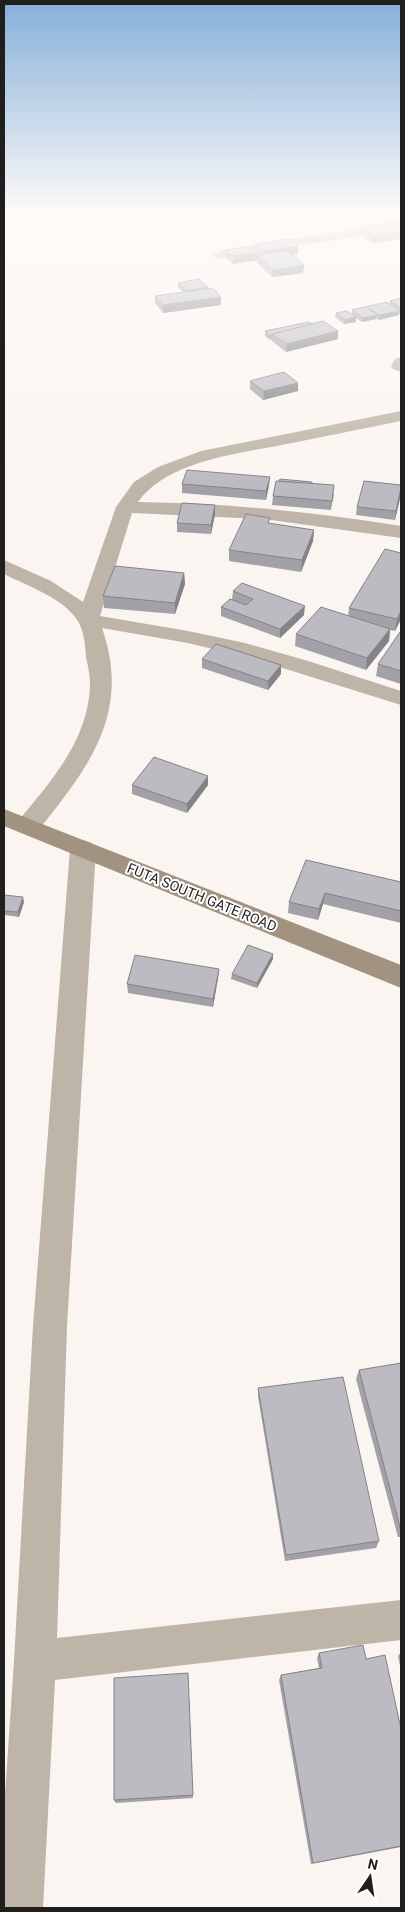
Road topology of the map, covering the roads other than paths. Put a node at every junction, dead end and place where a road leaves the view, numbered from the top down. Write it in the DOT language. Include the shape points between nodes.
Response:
graph roads {
  1 [pos="401,362"];
  2 [pos="401,367"];
  3 [pos="401,416"];
  4 [pos="125,507"];
  5 [pos="401,532"];
  6 [pos="4,566"];
  7 [pos="88,620"];
  8 [pos="401,698"];
  9 [pos="4,817"];
  10 [pos="28,826"];
  11 [pos="83,849"];
  12 [pos="401,977"];
  13 [pos="401,1620"];
  14 [pos="35,1661"];
  15 [pos="20,1908"];
  1 -- 2 [label="street"];
  3 -- 4 [label="street" via="201,456 164,471 140,486"];
  4 -- 5 [label="street" via="208,508"];
  4 -- 7 [label="street"];
  6 -- 7 [label="street" via="64,598"];
  7 -- 8 [label="street" via="250,651"];
  7 -- 10 [label="street" via="96,642 101,684 97,712 88,742 64,781"];
  9 -- 10 [label="main road, FUTA SOUTH GATE ROAD"];
  10 -- 11 [label="main road, FUTA SOUTH GATE ROAD"];
  11 -- 12 [label="main road, FUTA SOUTH GATE ROAD"];
  11 -- 14 [label="street" via="50,1326"];
  13 -- 14 [label="street"];
  14 -- 15 [label="street"];
}
